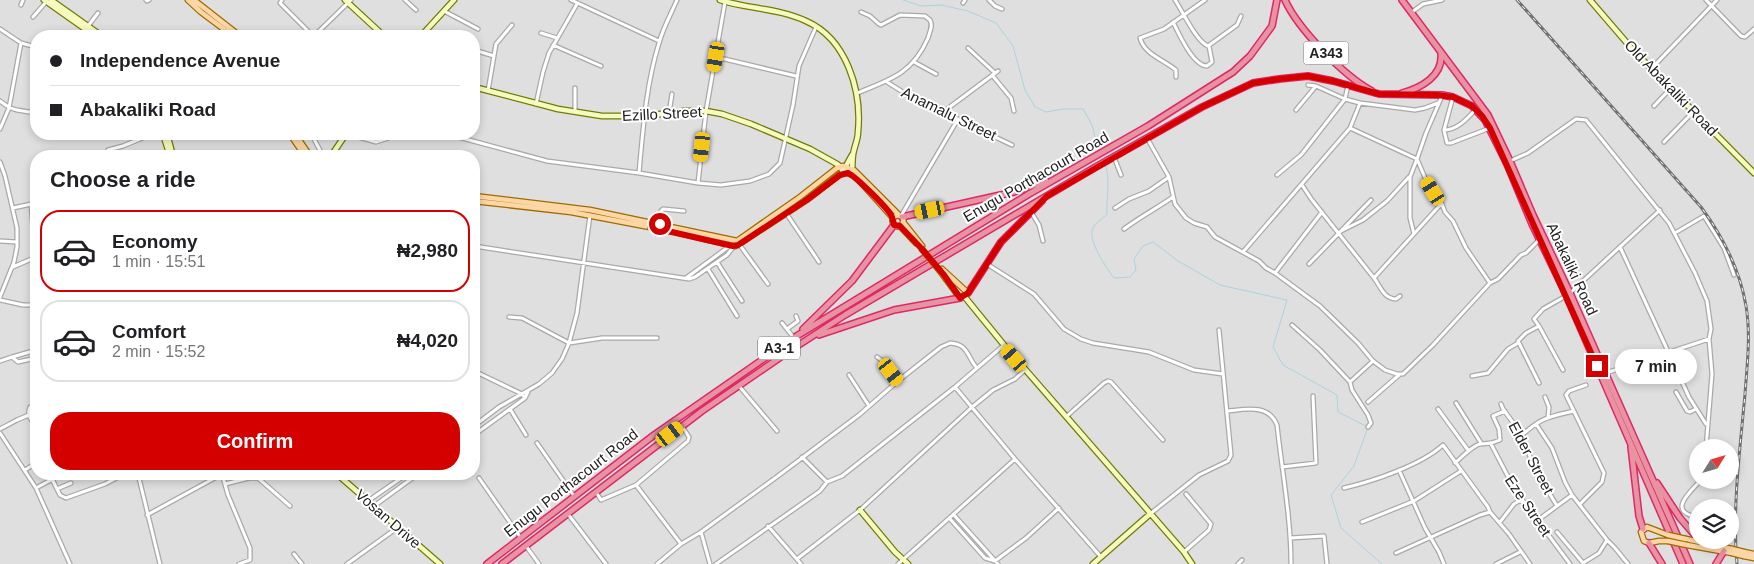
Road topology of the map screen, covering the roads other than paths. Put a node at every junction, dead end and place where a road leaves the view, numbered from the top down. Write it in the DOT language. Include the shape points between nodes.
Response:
graph roads {
  1 [pos="23,0"];
  2 [pos="47,0"];
  3 [pos="188,0"];
  4 [pos="194,0"];
  5 [pos="406,0"];
  6 [pos="454,0"];
  7 [pos="571,0"];
  8 [pos="677,0"];
  9 [pos="722,0"];
  10 [pos="989,0"];
  11 [pos="1175,0"];
  12 [pos="1205,0"];
  13 [pos="1277,0"];
  14 [pos="1285,0"];
  15 [pos="1402,0"];
  16 [pos="1442,0"];
  17 [pos="1590,0"];
  18 [pos="1706,0"];
  19 [pos="1717,0"];
  20 [pos="280,1"];
  21 [pos="348,1"];
  22 [pos="1424,2"];
  23 [pos="577,4"];
  24 [pos="21,5"];
  25 [pos="1711,6"];
  26 [pos="1002,9"];
  27 [pos="202,10"];
  28 [pos="416,10"];
  29 [pos="444,10"];
  30 [pos="860,12"];
  31 [pos="1412,12"];
  32 [pos="98,13"];
  33 [pos="1184,14"];
  34 [pos="1241,16"];
  35 [pos="33,17"];
  36 [pos="1172,22"];
  37 [pos="512,25"];
  38 [pos="88,26"];
  39 [pos="816,26"];
  40 [pos="0,29"];
  41 [pos="1754,29"];
  42 [pos="88,30"];
  43 [pos="94,30"];
  44 [pos="228,30"];
  45 [pos="307,30"];
  46 [pos="319,30"];
  47 [pos="378,30"];
  48 [pos="426,30"];
  49 [pos="478,30"];
  50 [pos="540,33"];
  51 [pos="557,38"];
  52 [pos="659,41"];
  53 [pos="21,44"];
  54 [pos="30,46"];
  55 [pos="553,46"];
  56 [pos="1209,46"];
  57 [pos="968,48"];
  58 [pos="480,52"];
  59 [pos="1441,52"];
  60 [pos="494,56"];
  61 [pos="716,57"];
  62 [pos="914,62"];
  63 [pos="602,66"];
  64 [pos="1652,68"];
  65 [pos="995,73"];
  66 [pos="936,74"];
  67 [pos="796,76"];
  68 [pos="1176,76"];
  69 [pos="887,82"];
  70 [pos="1308,85"];
  71 [pos="1348,85"];
  72 [pos="1316,86"];
  73 [pos="575,88"];
  74 [pos="1671,88"];
  75 [pos="480,89"];
  76 [pos="488,91"];
  77 [pos="857,93"];
  78 [pos="672,94"];
  79 [pos="1379,94"];
  80 [pos="1396,94"];
  81 [pos="1442,95"];
  82 [pos="1453,97"];
  83 [pos="1345,99"];
  84 [pos="0,101"];
  85 [pos="1360,103"];
  86 [pos="1438,103"];
  87 [pos="536,104"];
  88 [pos="1654,106"];
  89 [pos="9,108"];
  90 [pos="1014,110"];
  91 [pos="1296,110"];
  92 [pos="1476,110"];
  93 [pos="706,111"];
  94 [pos="1694,111"];
  95 [pos="30,112"];
  96 [pos="575,112"];
  97 [pos="942,112"];
  98 [pos="669,113"];
  99 [pos="644,116"];
  100 [pos="958,120"];
  101 [pos="1350,128"];
  102 [pos="1490,128"];
  103 [pos="0,129"];
  104 [pos="1444,130"];
  105 [pos="1148,138"];
  106 [pos="785,139"];
  107 [pos="138,140"];
  108 [pos="341,140"];
  109 [pos="369,140"];
  110 [pos="382,140"];
  111 [pos="469,140"];
  112 [pos="1664,142"];
  113 [pos="1012,145"];
  114 [pos="108,150"];
  115 [pos="335,150"];
  116 [pos="853,154"];
  117 [pos="1112,157"];
  118 [pos="828,158"];
  119 [pos="1417,159"];
  120 [pos="1510,161"];
  121 [pos="0,162"];
  122 [pos="844,166"];
  123 [pos="852,171"];
  124 [pos="1754,172"];
  125 [pos="639,173"];
  126 [pos="831,173"];
  127 [pos="844,173"];
  128 [pos="1121,175"];
  129 [pos="1277,175"];
  130 [pos="1410,176"];
  131 [pos="1058,177"];
  132 [pos="1169,177"];
  133 [pos="698,183"];
  134 [pos="1302,184"];
  135 [pos="1047,196"];
  136 [pos="1174,196"];
  137 [pos="480,197"];
  138 [pos="1372,200"];
  139 [pos="480,202"];
  140 [pos="30,204"];
  141 [pos="1442,204"];
  142 [pos="13,208"];
  143 [pos="1115,208"];
  144 [pos="590,210"];
  145 [pos="1660,210"];
  146 [pos="684,211"];
  147 [pos="1031,211"];
  148 [pos="1322,212"];
  149 [pos="786,213"];
  150 [pos="590,216"];
  151 [pos="900,220"];
  152 [pos="660,224"];
  153 [pos="651,225"];
  154 [pos="1124,229"];
  155 [pos="1339,232"];
  156 [pos="1675,232"];
  157 [pos="1414,234"];
  158 [pos="1540,240"];
  159 [pos="0,241"];
  160 [pos="1043,241"];
  161 [pos="17,242"];
  162 [pos="735,243"];
  163 [pos="480,247"];
  164 [pos="1620,247"];
  165 [pos="1243,252"];
  166 [pos="30,260"];
  167 [pos="584,262"];
  168 [pos="717,262"];
  169 [pos="818,262"];
  170 [pos="987,264"];
  171 [pos="1309,264"];
  172 [pos="12,268"];
  173 [pos="708,269"];
  174 [pos="941,270"];
  175 [pos="1275,273"];
  176 [pos="1734,275"];
  177 [pos="685,278"];
  178 [pos="1374,278"];
  179 [pos="1490,283"];
  180 [pos="768,284"];
  181 [pos="1568,294"];
  182 [pos="964,296"];
  183 [pos="1400,296"];
  184 [pos="0,298"];
  185 [pos="742,302"];
  186 [pos="30,305"];
  187 [pos="737,316"];
  188 [pos="796,316"];
  189 [pos="509,317"];
  190 [pos="782,323"];
  191 [pos="1292,325"];
  192 [pos="1539,326"];
  193 [pos="787,329"];
  194 [pos="1219,330"];
  195 [pos="794,337"];
  196 [pos="658,338"];
  197 [pos="809,338"];
  198 [pos="1709,339"];
  199 [pos="569,343"];
  200 [pos="1518,343"];
  201 [pos="1004,345"];
  202 [pos="1669,351"];
  203 [pos="30,352"];
  204 [pos="12,357"];
  205 [pos="877,357"];
  206 [pos="30,359"];
  207 [pos="0,360"];
  208 [pos="1373,361"];
  209 [pos="976,367"];
  210 [pos="1025,370"];
  211 [pos="1563,370"];
  212 [pos="1606,373"];
  213 [pos="480,374"];
  214 [pos="1223,374"];
  215 [pos="849,375"];
  216 [pos="1400,375"];
  217 [pos="1472,376"];
  218 [pos="898,380"];
  219 [pos="1350,382"];
  220 [pos="1539,383"];
  221 [pos="1586,385"];
  222 [pos="740,386"];
  223 [pos="955,387"];
  224 [pos="528,392"];
  225 [pos="1676,392"];
  226 [pos="522,394"];
  227 [pos="1313,396"];
  228 [pos="1545,397"];
  229 [pos="525,398"];
  230 [pos="1368,402"];
  231 [pos="1456,403"];
  232 [pos="1501,404"];
  233 [pos="869,406"];
  234 [pos="30,407"];
  235 [pos="971,408"];
  236 [pos="510,409"];
  237 [pos="1438,409"];
  238 [pos="1696,409"];
  239 [pos="1228,411"];
  240 [pos="1504,411"];
  241 [pos="1574,411"];
  242 [pos="28,414"];
  243 [pos="1067,416"];
  244 [pos="30,417"];
  245 [pos="1548,417"];
  246 [pos="480,422"];
  247 [pos="1536,424"];
  248 [pos="1707,425"];
  249 [pos="682,426"];
  250 [pos="1368,427"];
  251 [pos="0,431"];
  252 [pos="480,431"];
  253 [pos="777,431"];
  254 [pos="526,435"];
  255 [pos="1522,435"];
  256 [pos="1706,439"];
  257 [pos="1163,440"];
  258 [pos="1630,442"];
  259 [pos="537,443"];
  260 [pos="1481,444"];
  261 [pos="1491,444"];
  262 [pos="1468,450"];
  263 [pos="802,457"];
  264 [pos="1015,459"];
  265 [pos="1455,462"];
  266 [pos="30,467"];
  267 [pos="1282,467"];
  268 [pos="25,470"];
  269 [pos="1399,470"];
  270 [pos="1461,471"];
  271 [pos="1649,471"];
  272 [pos="30,478"];
  273 [pos="480,479"];
  274 [pos="31,480"];
  275 [pos="50,480"];
  276 [pos="52,480"];
  277 [pos="113,480"];
  278 [pos="139,480"];
  279 [pos="211,480"];
  280 [pos="224,480"];
  281 [pos="247,480"];
  282 [pos="260,480"];
  283 [pos="344,480"];
  284 [pos="398,480"];
  285 [pos="410,480"];
  286 [pos="827,482"];
  287 [pos="71,483"];
  288 [pos="225,484"];
  289 [pos="636,485"];
  290 [pos="36,488"];
  291 [pos="1344,488"];
  292 [pos="57,489"];
  293 [pos="1692,489"];
  294 [pos="595,492"];
  295 [pos="1186,494"];
  296 [pos="1572,495"];
  297 [pos="574,496"];
  298 [pos="368,501"];
  299 [pos="1414,501"];
  300 [pos="1524,502"];
  301 [pos="1580,504"];
  302 [pos="290,506"];
  303 [pos="374,506"];
  304 [pos="1557,506"];
  305 [pos="1059,508"];
  306 [pos="860,510"];
  307 [pos="1490,512"];
  308 [pos="568,513"];
  309 [pos="1150,514"];
  310 [pos="1689,514"];
  311 [pos="147,515"];
  312 [pos="954,515"];
  313 [pos="950,518"];
  314 [pos="1538,520"];
  315 [pos="1362,522"];
  316 [pos="1500,522"];
  317 [pos="768,526"];
  318 [pos="397,528"];
  319 [pos="1643,529"];
  320 [pos="1689,529"];
  321 [pos="700,532"];
  322 [pos="1557,532"];
  323 [pos="521,538"];
  324 [pos="1290,538"];
  325 [pos="1431,538"];
  326 [pos="1607,540"];
  327 [pos="1687,542"];
  328 [pos="1649,543"];
  329 [pos="681,544"];
  330 [pos="526,546"];
  331 [pos="1724,549"];
  332 [pos="1732,551"];
  333 [pos="1184,552"];
  334 [pos="1520,552"];
  335 [pos="1724,552"];
  336 [pos="1396,553"];
  337 [pos="294,554"];
  338 [pos="1744,554"];
  339 [pos="1754,554"];
  340 [pos="1101,557"];
  341 [pos="1754,558"];
  342 [pos="904,559"];
  343 [pos="797,560"];
  344 [pos="1242,560"];
  345 [pos="996,562"];
  346 [pos="349,563"];
  347 [pos="1583,563"];
  348 [pos="70,564"];
  349 [pos="160,564"];
  350 [pos="239,564"];
  351 [pos="302,564"];
  352 [pos="440,564"];
  353 [pos="487,564"];
  354 [pos="502,564"];
  355 [pos="539,564"];
  356 [pos="606,564"];
  357 [pos="657,564"];
  358 [pos="710,564"];
  359 [pos="716,564"];
  360 [pos="801,564"];
  361 [pos="898,564"];
  362 [pos="908,564"];
  363 [pos="1093,564"];
  364 [pos="1192,564"];
  365 [pos="1238,564"];
  366 [pos="1291,564"];
  367 [pos="1327,564"];
  368 [pos="1444,564"];
  369 [pos="1496,564"];
  370 [pos="1530,564"];
  371 [pos="1570,564"];
  372 [pos="1628,564"];
  373 [pos="1662,564"];
  374 [pos="1683,564"];
  375 [pos="1690,564"];
  376 [pos="1716,564"];
  1 -- 24 [label="street"];
  2 -- 35 [label="street"];
  2 -- 38 [label="street"];
  2 -- 42 [label="street"];
  3 -- 27 [label="main road"];
  4 -- 27 [label="main road"];
  5 -- 28 [label="street"];
  6 -- 29 [label="street"];
  7 -- 23 [label="street"];
  8 -- 52 [label="street"];
  9 -- 39 [label="street" via="778,11"];
  9 -- 61 [label="street"];
  10 -- 26 [label="street"];
  11 -- 33 [label="street"];
  12 -- 33 [label="street"];
  13 -- 131 [label="highway, Enugu Porthacourt Road / A3-1" via="1272,26 1242,64 1199,95"];
  14 -- 79 [label="highway, A343" via="1328,56 1354,80"];
  15 -- 31 [label="highway, Abakaliki Road / A343"];
  16 -- 22 [label="street"];
  17 -- 64 [label="street, Old Abakaliki Road"];
  18 -- 25 [label="street"];
  19 -- 25 [label="street"];
  20 -- 45 [label="street"];
  21 -- 46 [label="street"];
  21 -- 47 [label="street"];
  22 -- 31 [label="street"];
  23 -- 51 [label="street"];
  23 -- 52 [label="street"];
  25 -- 41 [label="street" via="1741,36"];
  25 -- 64 [label="street"];
  27 -- 44 [label="main road"];
  29 -- 48 [label="street"];
  29 -- 49 [label="street"];
  30 -- 62 [label="street" via="881,25 900,15 928,17 932,28"];
  31 -- 59 [label="highway, Abakaliki Road / A343"];
  32 -- 38 [label="street"];
  33 -- 36 [label="street"];
  33 -- 56 [label="street" via="1203,44"];
  34 -- 56 [label="street" via="1237,25"];
  36 -- 56 [label="street" via="1189,51 1203,66 1212,62"];
  36 -- 68 [label="street" via="1141,37 1141,43 1176,70"];
  37 -- 60 [label="street" via="496,44"];
  38 -- 43 [label="street"];
  39 -- 67 [label="street"];
  39 -- 77 [label="street" via="842,55"];
  40 -- 53 [label="street"];
  50 -- 51 [label="street"];
  51 -- 55 [label="street"];
  52 -- 99 [label="street"];
  53 -- 54 [label="street"];
  53 -- 89 [label="street"];
  55 -- 63 [label="street"];
  55 -- 87 [label="street" via="545,62"];
  57 -- 65 [label="street"];
  58 -- 60 [label="street"];
  59 -- 80 [label="highway, A343" via="1441,67 1433,77 1411,91"];
  59 -- 120 [label="highway, Abakaliki Road / A343" via="1488,115"];
  60 -- 76 [label="street"];
  61 -- 67 [label="street"];
  61 -- 93 [label="street"];
  62 -- 66 [label="street"];
  62 -- 69 [label="street"];
  64 -- 74 [label="street, Old Abakaliki Road"];
  65 -- 90 [label="street" via="1011,98"];
  65 -- 97 [label="street"];
  67 -- 106 [label="street"];
  69 -- 77 [label="street"];
  69 -- 97 [label="street, Anamalu Street"];
  70 -- 72 [label="street"];
  71 -- 79 [label="highway, A3-1"];
  71 -- 83 [label="street"];
  71 -- 105 [label="highway, A3-1" via="1308,76 1253,83"];
  72 -- 83 [label="street"];
  72 -- 91 [label="street"];
  73 -- 96 [label="street"];
  74 -- 88 [label="street"];
  74 -- 94 [label="street, Old Abakaliki Road"];
  75 -- 76 [label="street, Ezillo Street"];
  76 -- 87 [label="street, Ezillo Street"];
  77 -- 116 [label="street" via="858,132"];
  78 -- 98 [label="street"];
  79 -- 80 [label="highway, A343"];
  80 -- 81 [label="highway, A343"];
  81 -- 82 [label="highway, A343"];
  81 -- 86 [label="street"];
  82 -- 92 [label="highway, A343"];
  82 -- 104 [label="street"];
  83 -- 85 [label="street"];
  83 -- 129 [label="street" via="1301,155"];
  84 -- 89 [label="street"];
  85 -- 86 [label="street" via="1415,110"];
  85 -- 101 [label="street"];
  86 -- 119 [label="street"];
  87 -- 96 [label="street, Ezillo Street"];
  89 -- 95 [label="street"];
  89 -- 103 [label="street"];
  92 -- 102 [label="highway, Abakaliki Road / A343"];
  92 -- 104 [label="street" via="1456,128"];
  93 -- 98 [label="street, Ezillo Street"];
  93 -- 106 [label="street, Ezillo Street" via="739,119"];
  93 -- 133 [label="street"];
  94 -- 112 [label="street"];
  94 -- 124 [label="street, Old Abakaliki Road"];
  96 -- 99 [label="street, Ezillo Street"];
  97 -- 100 [label="street, Anamalu Street"];
  98 -- 99 [label="street, Ezillo Street"];
  99 -- 125 [label="street"];
  100 -- 113 [label="street, Anamalu Street"];
  100 -- 151 [label="street"];
  101 -- 119 [label="street"];
  101 -- 134 [label="street"];
  102 -- 104 [label="street" via="1449,144"];
  102 -- 158 [label="highway, Abakaliki Road / A343"];
  105 -- 117 [label="highway, A3-1"];
  105 -- 132 [label="street"];
  106 -- 118 [label="street, Ezillo Street"];
  106 -- 133 [label="street" via="780,163 764,177 730,185"];
  107 -- 114 [label="street"];
  108 -- 115 [label="street"];
  109 -- 110 [label="street"];
  111 -- 125 [label="street" via="548,161"];
  116 -- 122 [label="street"];
  116 -- 123 [label="street"];
  117 -- 128 [label="street"];
  117 -- 135 [label="highway, A3-1"];
  118 -- 122 [label="street, Ezillo Street"];
  118 -- 126 [label="street"];
  119 -- 130 [label="street"];
  119 -- 141 [label="street"];
  120 -- 145 [label="street" via="1576,119 1586,120"];
  120 -- 181 [label="highway, Abakaliki Road / A343"];
  121 -- 142 [label="street"];
  122 -- 123 [label="main road"];
  122 -- 126 [label="main road"];
  122 -- 127 [label="street"];
  123 -- 127 [label="main road"];
  123 -- 151 [label="main road"];
  123 -- 151 [label="main road" via="893,218"];
  125 -- 133 [label="street"];
  126 -- 162 [label="main road"];
  127 -- 149 [label="main road"];
  130 -- 155 [label="street" via="1387,202"];
  130 -- 157 [label="street" via="1410,218"];
  131 -- 151 [label="highway" via="1014,192"];
  131 -- 195 [label="highway, Enugu Porthacourt Road / A3-1"];
  132 -- 136 [label="street"];
  132 -- 143 [label="street"];
  134 -- 148 [label="street"];
  134 -- 165 [label="street"];
  135 -- 147 [label="highway"];
  135 -- 197 [label="highway, A3-1"];
  136 -- 154 [label="street"];
  136 -- 165 [label="street" via="1175,204 1186,218 1207,227 1215,237"];
  137 -- 144 [label="main road"];
  138 -- 155 [label="street"];
  139 -- 150 [label="main road"];
  140 -- 142 [label="street"];
  141 -- 157 [label="street"];
  141 -- 179 [label="street"];
  142 -- 161 [label="street"];
  144 -- 150 [label="street"];
  144 -- 153 [label="main road"];
  145 -- 156 [label="street"];
  145 -- 164 [label="street"];
  146 -- 152 [label="street" via="661,210"];
  147 -- 160 [label="street" via="1040,225"];
  147 -- 170 [label="highway" via="1001,242"];
  148 -- 155 [label="street"];
  148 -- 175 [label="street"];
  149 -- 162 [label="main road"];
  149 -- 169 [label="street"];
  150 -- 153 [label="main road"];
  150 -- 167 [label="street"];
  151 -- 174 [label="main road, bridge"];
  151 -- 195 [label="highway" via="852,281"];
  152 -- 153 [label="main road"];
  152 -- 162 [label="main road"];
  153 -- 162 [label="main road"];
  155 -- 171 [label="street"];
  155 -- 178 [label="street"];
  156 -- 176 [label="street" via="1704,216 1724,248"];
  156 -- 198 [label="street" via="1707,301 1711,329"];
  157 -- 178 [label="street"];
  158 -- 179 [label="street"];
  158 -- 181 [label="highway, Abakaliki Road / A343"];
  159 -- 161 [label="street"];
  161 -- 172 [label="street"];
  162 -- 168 [label="street" via="731,251"];
  162 -- 177 [label="street"];
  162 -- 180 [label="street"];
  163 -- 167 [label="street"];
  164 -- 181 [label="street"];
  164 -- 202 [label="street"];
  165 -- 175 [label="street"];
  166 -- 172 [label="street"];
  167 -- 177 [label="street"];
  167 -- 199 [label="street"];
  168 -- 173 [label="street"];
  168 -- 185 [label="street"];
  170 -- 182 [label="highway"];
  170 -- 214 [label="street" via="1034,294 1064,328 1092,343 1149,352 1194,370"];
  172 -- 184 [label="street"];
  173 -- 177 [label="street" via="692,279"];
  173 -- 187 [label="street"];
  174 -- 182 [label="main road"];
  174 -- 182 [label="main road"];
  175 -- 208 [label="street" via="1320,306"];
  178 -- 183 [label="street" via="1386,295 1393,299"];
  179 -- 216 [label="street" via="1428,350"];
  181 -- 192 [label="street" via="1543,309 1534,319"];
  181 -- 212 [label="highway, Abakaliki Road / A343"];
  181 -- 258 [label="highway, Abakaliki Road / A343"];
  182 -- 197 [label="highway" via="894,310"];
  182 -- 201 [label="street"];
  184 -- 186 [label="street"];
  188 -- 193 [label="street" via="798,321"];
  189 -- 199 [label="street" via="522,318"];
  190 -- 193 [label="street"];
  191 -- 219 [label="street"];
  192 -- 200 [label="street" via="1521,337"];
  192 -- 211 [label="street"];
  193 -- 195 [label="street"];
  194 -- 214 [label="street"];
  195 -- 297 [label="highway, Enugu Porthacourt Road / A3-1" via="689,409"];
  196 -- 199 [label="street" via="602,338"];
  197 -- 222 [label="highway, A3-1"];
  198 -- 202 [label="street"];
  198 -- 248 [label="street" via="1712,374"];
  199 -- 224 [label="street" via="558,366"];
  200 -- 217 [label="street" via="1508,349 1488,373"];
  200 -- 220 [label="street"];
  201 -- 209 [label="street"];
  201 -- 210 [label="street"];
  202 -- 212 [label="street"];
  202 -- 238 [label="street"];
  203 -- 204 [label="street"];
  204 -- 206 [label="street" via="18,362"];
  204 -- 207 [label="street"];
  205 -- 218 [label="street"];
  208 -- 216 [label="street"];
  208 -- 219 [label="street"];
  209 -- 218 [label="street" via="967,350 950,343"];
  209 -- 223 [label="street"];
  210 -- 235 [label="street"];
  210 -- 243 [label="street"];
  212 -- 271 [label="highway, Abakaliki Road / A343"];
  213 -- 226 [label="street"];
  214 -- 239 [label="street"];
  215 -- 233 [label="street"];
  216 -- 230 [label="street"];
  218 -- 233 [label="street"];
  219 -- 250 [label="street" via="1368,415 1371,423"];
  221 -- 241 [label="street" via="1566,395"];
  222 -- 249 [label="highway, A3-1"];
  222 -- 253 [label="street"];
  223 -- 235 [label="street"];
  223 -- 286 [label="street" via="842,476"];
  224 -- 226 [label="street"];
  224 -- 229 [label="street"];
  225 -- 238 [label="street" via="1687,411"];
  226 -- 229 [label="street"];
  226 -- 246 [label="street"];
  227 -- 267 [label="street" via="1316,463"];
  228 -- 245 [label="street"];
  229 -- 236 [label="street"];
  231 -- 260 [label="street"];
  232 -- 240 [label="street, Elder Street"];
  233 -- 263 [label="street"];
  234 -- 242 [label="street"];
  235 -- 264 [label="street"];
  235 -- 306 [label="street"];
  236 -- 252 [label="street"];
  236 -- 254 [label="street"];
  237 -- 262 [label="street"];
  238 -- 248 [label="street"];
  239 -- 267 [label="street" via="1267,411 1277,425"];
  239 -- 309 [label="street" via="1231,455 1228,461 1199,475"];
  240 -- 255 [label="street, Elder Street"];
  240 -- 261 [label="street" via="1493,416 1500,437"];
  241 -- 245 [label="street"];
  241 -- 301 [label="street" via="1604,473 1602,482"];
  242 -- 244 [label="street"];
  242 -- 251 [label="street"];
  243 -- 257 [label="street" via="1108,381"];
  243 -- 309 [label="street"];
  245 -- 247 [label="street"];
  247 -- 255 [label="street"];
  247 -- 296 [label="street" via="1552,448"];
  248 -- 256 [label="street"];
  249 -- 289 [label="street" via="688,441"];
  249 -- 294 [label="highway, A3-1"];
  251 -- 268 [label="street"];
  255 -- 304 [label="street, Elder Street" via="1536,471"];
  258 -- 319 [label="highway"];
  258 -- 374 [label="highway, Abakaliki Road / A343"];
  259 -- 297 [label="street"];
  260 -- 261 [label="street"];
  260 -- 262 [label="street"];
  261 -- 300 [label="street, Eze Street"];
  262 -- 265 [label="street"];
  263 -- 286 [label="street"];
  263 -- 321 [label="street"];
  264 -- 305 [label="street"];
  264 -- 312 [label="street"];
  265 -- 269 [label="street" via="1443,444"];
  265 -- 270 [label="street"];
  266 -- 268 [label="street"];
  267 -- 324 [label="street"];
  268 -- 272 [label="street"];
  269 -- 291 [label="street"];
  269 -- 299 [label="street"];
  270 -- 299 [label="street"];
  270 -- 307 [label="street"];
  271 -- 320 [label="highway"];
  271 -- 375 [label="highway, Abakaliki Road / A343"];
  273 -- 323 [label="street"];
  274 -- 290 [label="street"];
  275 -- 290 [label="street"];
  276 -- 292 [label="street"];
  277 -- 292 [label="street" via="66,498"];
  278 -- 311 [label="street"];
  279 -- 311 [label="street"];
  280 -- 288 [label="street"];
  281 -- 288 [label="street"];
  282 -- 302 [label="street"];
  283 -- 298 [label="street, Vosan Drive"];
  284 -- 298 [label="street"];
  285 -- 303 [label="street"];
  286 -- 317 [label="street" via="820,491"];
  287 -- 292 [label="street"];
  288 -- 350 [label="street" via="250,548 251,556 247,562"];
  289 -- 294 [label="street" via="601,500"];
  289 -- 329 [label="street"];
  290 -- 348 [label="street"];
  293 -- 310 [label="street" via="1682,503 1685,513"];
  294 -- 308 [label="highway, A3-1"];
  295 -- 333 [label="street" via="1212,524"];
  296 -- 301 [label="street"];
  296 -- 304 [label="street"];
  297 -- 323 [label="highway, Enugu Porthacourt Road / A3-1"];
  298 -- 303 [label="street, Vosan Drive"];
  299 -- 315 [label="street"];
  299 -- 325 [label="street"];
  300 -- 314 [label="street, Eze Street"];
  300 -- 316 [label="street" via="1514,504"];
  301 -- 326 [label="street"];
  303 -- 318 [label="street, Vosan Drive"];
  304 -- 314 [label="street"];
  305 -- 340 [label="street"];
  305 -- 345 [label="street"];
  306 -- 342 [label="street"];
  306 -- 343 [label="street"];
  307 -- 316 [label="street"];
  307 -- 325 [label="street"];
  308 -- 330 [label="highway, A3-1"];
  308 -- 356 [label="street"];
  309 -- 333 [label="street"];
  309 -- 340 [label="street"];
  311 -- 349 [label="street"];
  312 -- 313 [label="street"];
  312 -- 345 [label="street"];
  313 -- 342 [label="street"];
  313 -- 345 [label="street" via="985,558"];
  314 -- 371 [label="street, Eze Street"];
  316 -- 334 [label="street"];
  317 -- 343 [label="street"];
  317 -- 359 [label="street"];
  318 -- 346 [label="street"];
  318 -- 352 [label="street, Vosan Drive"];
  319 -- 327 [label="main road, bridge" via="1651,527"];
  319 -- 328 [label="main road" via="1641,537"];
  321 -- 329 [label="street"];
  321 -- 358 [label="street"];
  322 -- 347 [label="street"];
  323 -- 353 [label="highway, Enugu Porthacourt Road / A3-1"];
  324 -- 366 [label="street"];
  324 -- 367 [label="street" via="1324,536"];
  325 -- 336 [label="street"];
  325 -- 368 [label="street"];
  326 -- 347 [label="street" via="1599,553"];
  326 -- 372 [label="street"];
  327 -- 328 [label="main road, bridge"];
  327 -- 335 [label="main road"];
  328 -- 373 [label="highway"];
  329 -- 357 [label="street"];
  330 -- 354 [label="highway, A3-1"];
  330 -- 355 [label="street"];
  331 -- 332 [label="main road"];
  332 -- 335 [label="main road"];
  332 -- 338 [label="main road, bridge"];
  333 -- 364 [label="street"];
  334 -- 369 [label="street"];
  334 -- 370 [label="street"];
  335 -- 376 [label="highway"];
  337 -- 351 [label="street"];
  338 -- 339 [label="main road"];
  338 -- 341 [label="main road"];
  340 -- 363 [label="street"];
  342 -- 361 [label="street"];
  342 -- 362 [label="street"];
  343 -- 360 [label="street"];
  344 -- 365 [label="street"];
}
